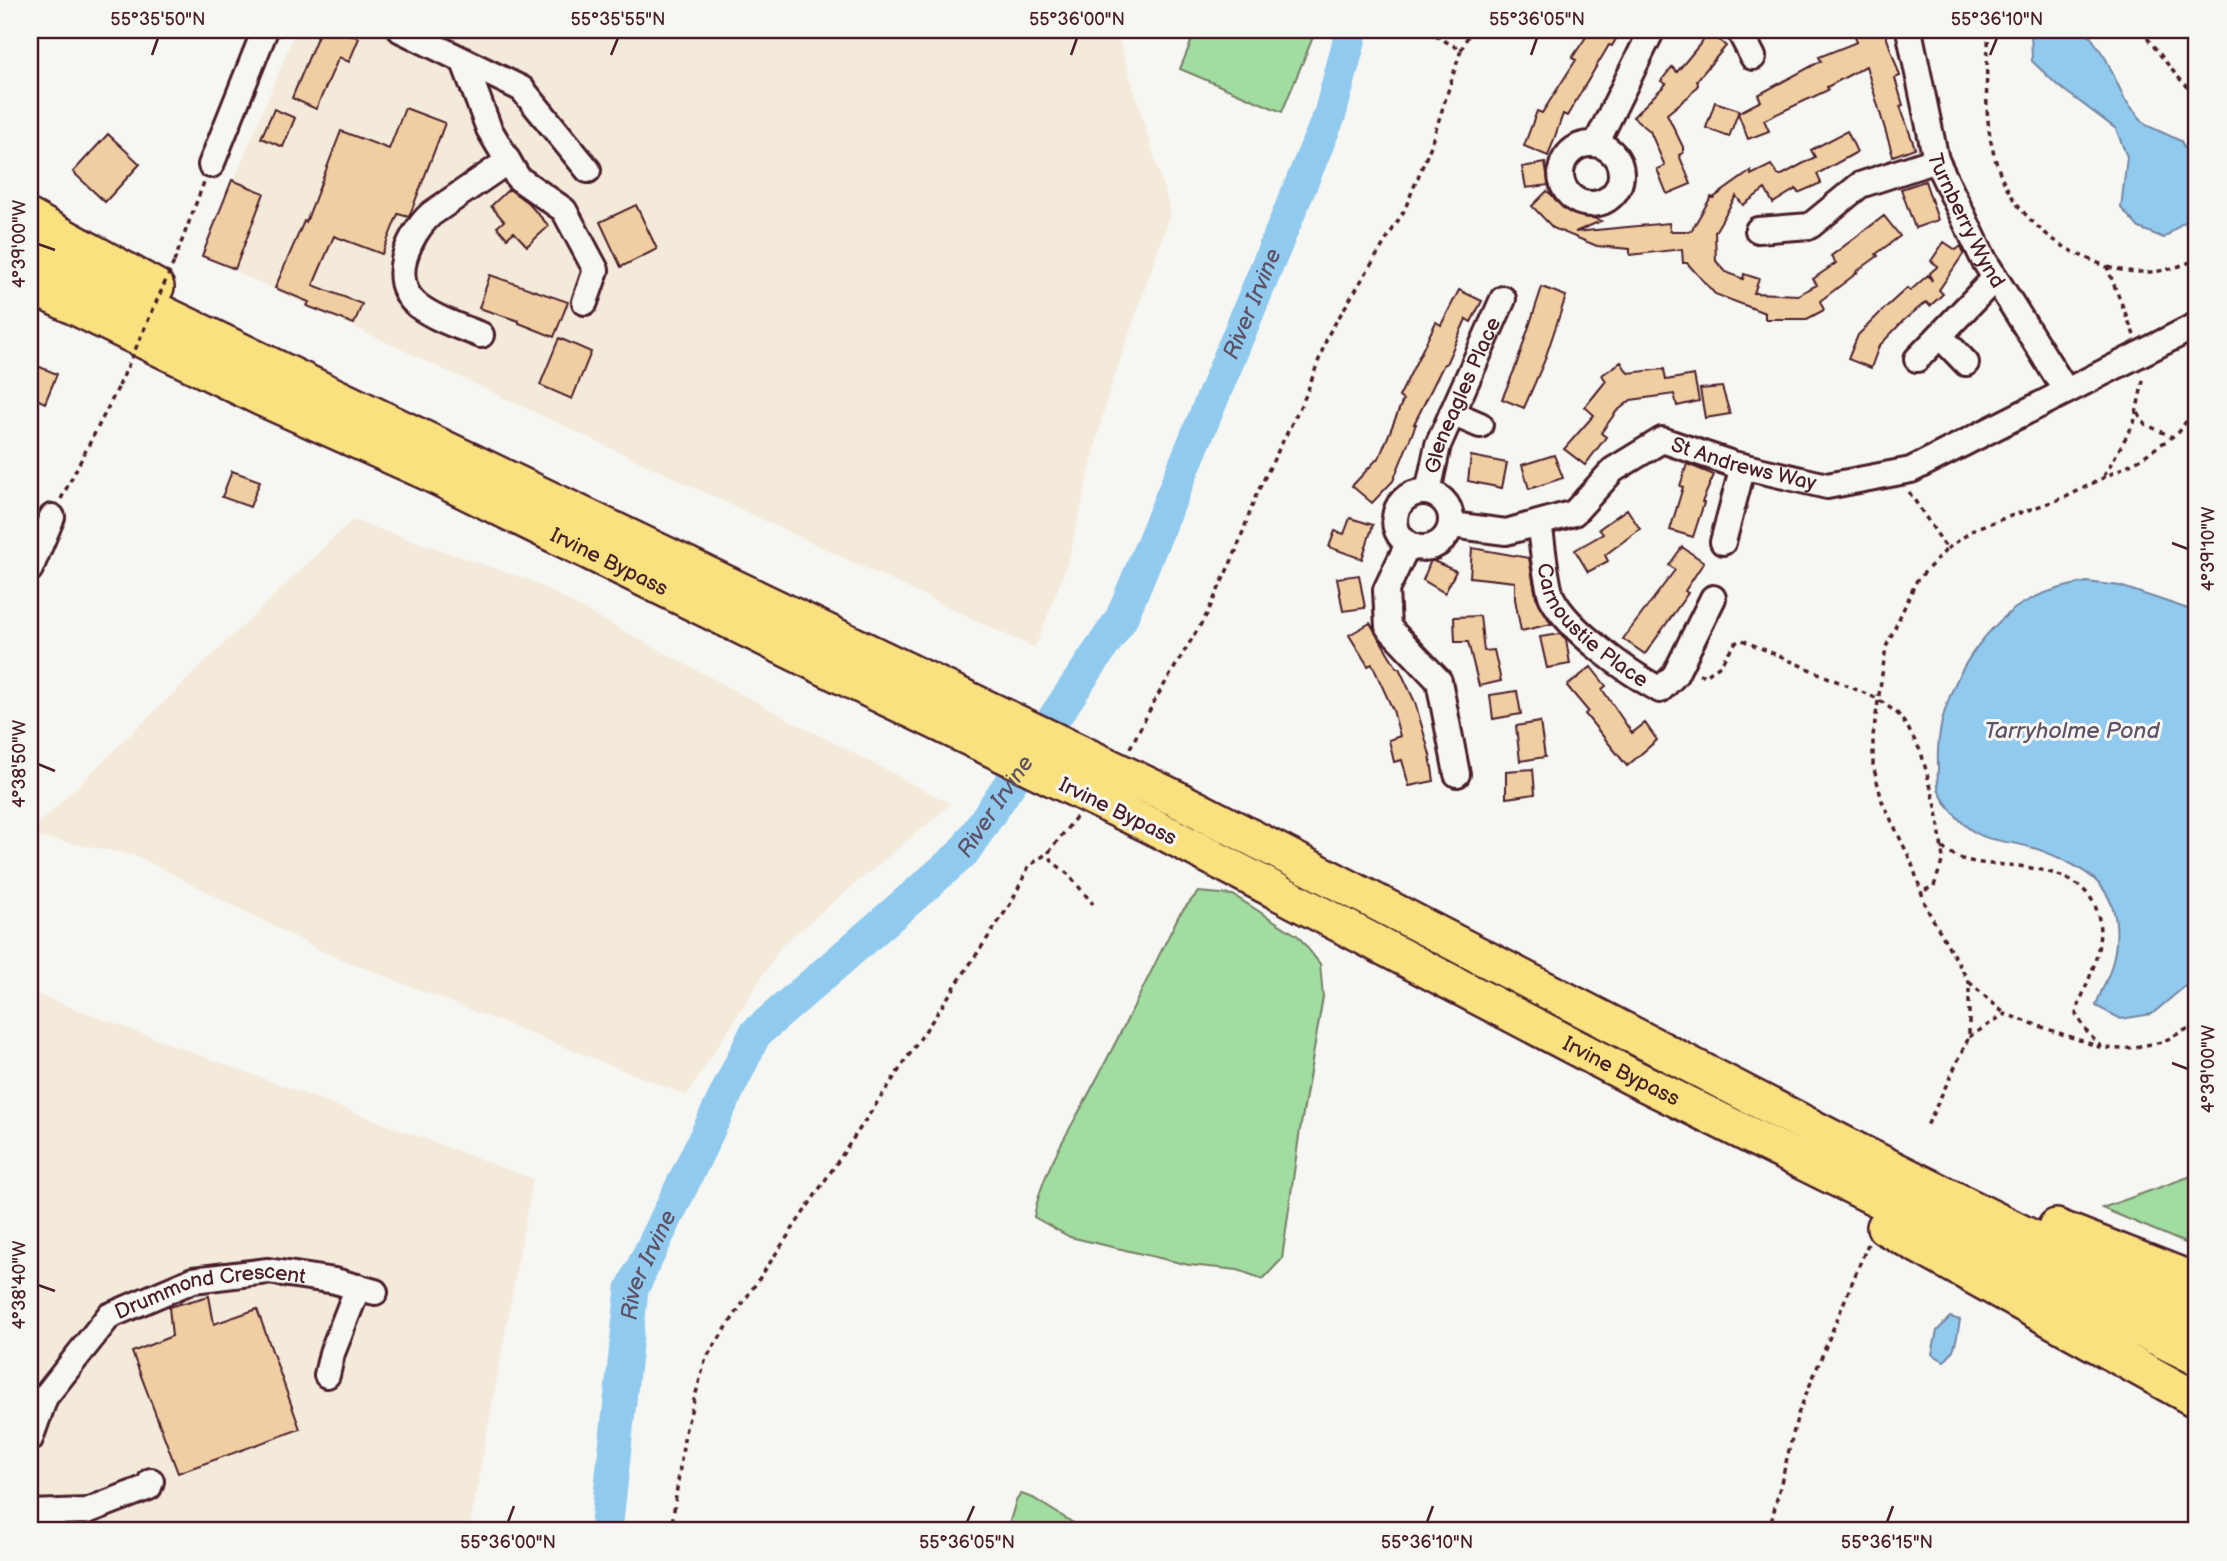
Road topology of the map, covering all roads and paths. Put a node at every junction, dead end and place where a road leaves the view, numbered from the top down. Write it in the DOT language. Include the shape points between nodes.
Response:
graph roads {
  1 [pos="265,30"];
  2 [pos="401,30"];
  3 [pos="1434,30"];
  4 [pos="1471,30"];
  5 [pos="1653,30"];
  6 [pos="1738,30"];
  7 [pos="1909,30"];
  8 [pos="1989,30"];
  9 [pos="2141,30"];
  10 [pos="1461,50"];
  11 [pos="1753,57"];
  12 [pos="464,62"];
  13 [pos="2197,96"];
  14 [pos="1596,144"];
  15 [pos="1936,160"];
  16 [pos="508,161"];
  17 [pos="211,165"];
  18 [pos="588,170"];
  19 [pos="30,218"];
  20 [pos="1758,230"];
  21 [pos="30,250"];
  22 [pos="2197,259"];
  23 [pos="2107,267"];
  24 [pos="1994,278"];
  25 [pos="30,285"];
  26 [pos="1503,299"];
  27 [pos="585,302"];
  28 [pos="30,303"];
  29 [pos="2197,325"];
  30 [pos="481,335"];
  31 [pos="1940,336"];
  32 [pos="2140,354"];
  33 [pos="1917,359"];
  34 [pos="1966,363"];
  35 [pos="2066,391"];
  36 [pos="262,398"];
  37 [pos="2197,405"];
  38 [pos="2137,412"];
  39 [pos="1452,413"];
  40 [pos="1480,425"];
  41 [pos="2172,437"];
  42 [pos="454,455"];
  43 [pos="1742,466"];
  44 [pos="1896,473"];
  45 [pos="2104,476"];
  46 [pos="1428,492"];
  47 [pos="52,517"];
  48 [pos="1539,523"];
  49 [pos="1451,525"];
  50 [pos="1723,542"];
  51 [pos="1408,544"];
  52 [pos="1947,549"];
  53 [pos="30,569"];
  54 [pos="1713,597"];
  55 [pos="1679,666"];
  56 [pos="897,684"];
  57 [pos="1878,699"];
  58 [pos="1128,752"];
  59 [pos="1457,774"];
  60 [pos="1079,812"];
  61 [pos="1942,848"];
  62 [pos="1049,852"];
  63 [pos="1921,892"];
  64 [pos="1093,904"];
  65 [pos="1969,982"];
  66 [pos="2005,1014"];
  67 [pos="2197,1024"];
  68 [pos="1969,1037"];
  69 [pos="2102,1048"];
  70 [pos="1632,1077"];
  71 [pos="1926,1128"];
  72 [pos="1863,1154"];
  73 [pos="1868,1242"];
  74 [pos="2197,1282"];
  75 [pos="2197,1320"];
  76 [pos="2197,1357"];
  77 [pos="327,1375"];
  78 [pos="37,1392"];
  79 [pos="2197,1400"];
  80 [pos="30,1439"];
  81 [pos="151,1480"];
  82 [pos="30,1513"];
  83 [pos="671,1531"];
  84 [pos="1769,1531"];
  1 -- 17 [label="street"];
  2 -- 12 [label="street"];
  3 -- 10 [label="path" via="1436,36"];
  4 -- 10 [label="path"];
  5 -- 14 [label="street"];
  6 -- 11 [label="street"];
  7 -- 15 [label="street, Turnberry Wynd"];
  8 -- 23 [label="path" via="1988,136 2001,179 2018,207 2042,230 2068,249"];
  9 -- 13 [label="path"];
  10 -- 58 [label="path" via="1404,211 1328,335 1306,395 1256,495 1207,614"];
  12 -- 16 [label="street" via="489,129"];
  12 -- 18 [label="street" via="522,89"];
  15 -- 20 [label="street" via="1860,185 1810,226"];
  15 -- 24 [label="street, Turnberry Wynd"];
  16 -- 27 [label="street" via="517,177 564,210 596,270"];
  16 -- 30 [label="street" via="421,223 402,268 406,289 416,304"];
  17 -- 47 [label="path, bridge" via="119,386"];
  19 -- 42 [label="highway"];
  21 -- 42 [label="highway, Irvine Bypass"];
  22 -- 23 [label="path" via="2146,273"];
  23 -- 32 [label="path"];
  24 -- 31 [label="street"];
  24 -- 35 [label="street, Turnberry Wynd"];
  25 -- 36 [label="highway, Irvine Bypass"];
  26 -- 39 [label="street, Gleneagles Place"];
  28 -- 36 [label="highway"];
  29 -- 32 [label="street, St Andrews Way"];
  31 -- 33 [label="street"];
  31 -- 34 [label="street"];
  32 -- 35 [label="street, St Andrews Way"];
  32 -- 38 [label="path" via="2144,376"];
  35 -- 44 [label="street, St Andrews Way" via="1911,470"];
  36 -- 56 [label="highway, Irvine Bypass"];
  37 -- 41 [label="path"];
  38 -- 41 [label="path" via="2145,424"];
  38 -- 45 [label="path"];
  39 -- 40 [label="street"];
  39 -- 46 [label="street, Gleneagles Place" via="1438,445"];
  41 -- 45 [label="path"];
  42 -- 56 [label="highway, Irvine Bypass"];
  43 -- 44 [label="street, St Andrews Way" via="1827,486"];
  43 -- 48 [label="street, St Andrews Way" via="1662,440 1613,470 1574,513"];
  43 -- 50 [label="street"];
  44 -- 52 [label="path"];
  45 -- 52 [label="path" via="2066,497 1976,527"];
  46 -- 49 [label="street" via="1446,502"];
  46 -- 51 [label="street" via="1408,496 1396,511 1396,528"];
  47 -- 53 [label="street"];
  48 -- 49 [label="street, St Andrews Way" via="1506,532"];
  48 -- 55 [label="street, Carnoustie Place" via="1552,597 1572,623 1630,674 1660,690"];
  49 -- 51 [label="street" via="1439,544 1430,548"];
  51 -- 59 [label="street" via="1386,590 1388,627 1439,681"];
  52 -- 57 [label="path" via="1917,580 1899,615 1886,647"];
  54 -- 55 [label="street, Carnoustie Place"];
  55 -- 57 [label="path" via="1706,676 1742,640"];
  56 -- 70 [label="highway, Irvine Bypass, bridge" via="1156,828"];
  56 -- 72 [label="highway, Irvine Bypass, bridge" via="1177,799"];
  57 -- 61 [label="path" via="1898,714 1921,752"];
  57 -- 63 [label="path" via="1873,765 1882,801"];
  60 -- 62 [label="path"];
  61 -- 63 [label="path" via="1934,886"];
  61 -- 69 [label="path" via="1973,862 2045,872 2090,893 2100,914 2099,943 2076,1014"];
  62 -- 64 [label="path" via="1052,861"];
  62 -- 83 [label="path" via="1029,866 1011,903 706,1358 685,1433"];
  63 -- 65 [label="path"];
  65 -- 66 [label="path"];
  65 -- 68 [label="path"];
  66 -- 68 [label="path"];
  66 -- 69 [label="path"];
  67 -- 69 [label="path" via="2162,1042"];
  68 -- 71 [label="path"];
  70 -- 76 [label="highway, Irvine Bypass"];
  70 -- 79 [label="highway" via="1793,1177"];
  72 -- 74 [label="highway"];
  72 -- 75 [label="highway, Irvine Bypass"];
  73 -- 84 [label="path" via="1798,1413"];
  77 -- 78 [label="street, Drummond Crescent" via="332,1353 366,1289 268,1271 192,1280 108,1316"];
  78 -- 80 [label="street, Drummond Crescent"];
  81 -- 82 [label="street" via="149,1487 87,1511"];
}
